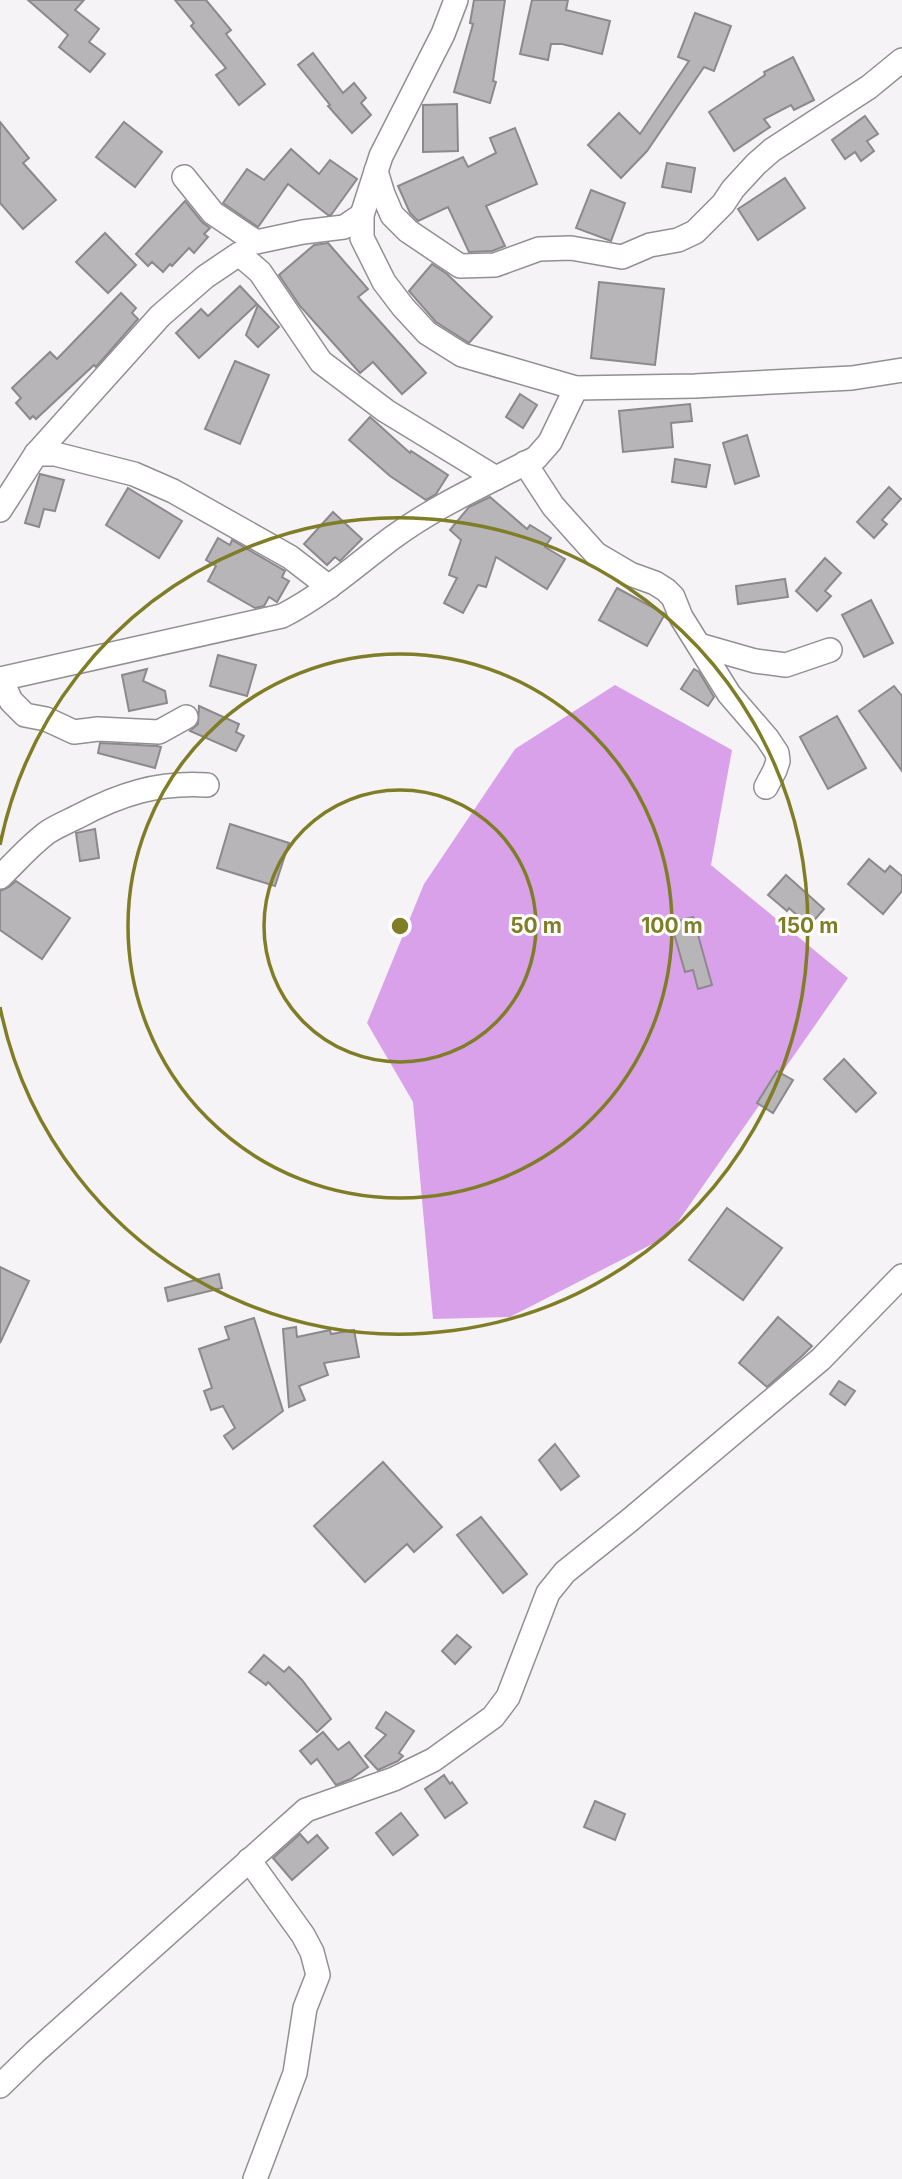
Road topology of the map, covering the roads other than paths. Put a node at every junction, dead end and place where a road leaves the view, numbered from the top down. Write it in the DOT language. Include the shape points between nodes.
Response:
graph roads {
  1 [pos="456,0"];
  2 [pos="902,60"];
  3 [pos="376,171"];
  4 [pos="184,177"];
  5 [pos="362,215"];
  6 [pos="902,370"];
  7 [pos="576,388"];
  8 [pos="36,454"];
  9 [pos="525,463"];
  10 [pos="496,478"];
  11 [pos="0,510"];
  12 [pos="329,587"];
  13 [pos="699,645"];
  14 [pos="830,650"];
  15 [pos="0,679"];
  16 [pos="186,717"];
  17 [pos="207,785"];
  18 [pos="766,787"];
  19 [pos="0,877"];
  20 [pos="902,1276"];
  21 [pos="250,1860"];
  22 [pos="0,2087"];
  23 [pos="255,2179"];
  1 -- 3 [label="street"];
  2 -- 3 [label="street" via="772,150 695,232 622,257 571,248 539,249 495,265 460,267 392,215"];
  3 -- 5 [label="street"];
  4 -- 5 [label="street" via="214,213 256,242 344,227"];
  5 -- 7 [label="street" via="362,238 375,266 427,332 462,355"];
  6 -- 7 [label="street" via="852,378"];
  7 -- 9 [label="street" via="550,442"];
  8 -- 10 [label="street" via="160,316 239,254 260,272 321,362 386,411"];
  8 -- 11 [label="street"];
  8 -- 12 [label="street" via="55,454 134,474 173,491 289,557"];
  9 -- 10 [label="street"];
  9 -- 13 [label="street" via="553,506 596,554 673,597"];
  10 -- 12 [label="street" via="440,506"];
  12 -- 15 [label="street" via="282,616"];
  13 -- 14 [label="street" via="786,665"];
  13 -- 18 [label="street" via="729,694 777,753"];
  15 -- 16 [label="street" via="11,701 25,715 74,732 159,732"];
  17 -- 19 [label="street" via="184,783 138,790 105,802 50,831"];
  20 -- 21 [label="street" via="821,1359 565,1572 548,1593 508,1698 493,1717 433,1760 306,1810"];
  21 -- 22 [label="street"];
  21 -- 23 [label="street" via="303,1936 317,1975 304,2008 295,2073"];
}
